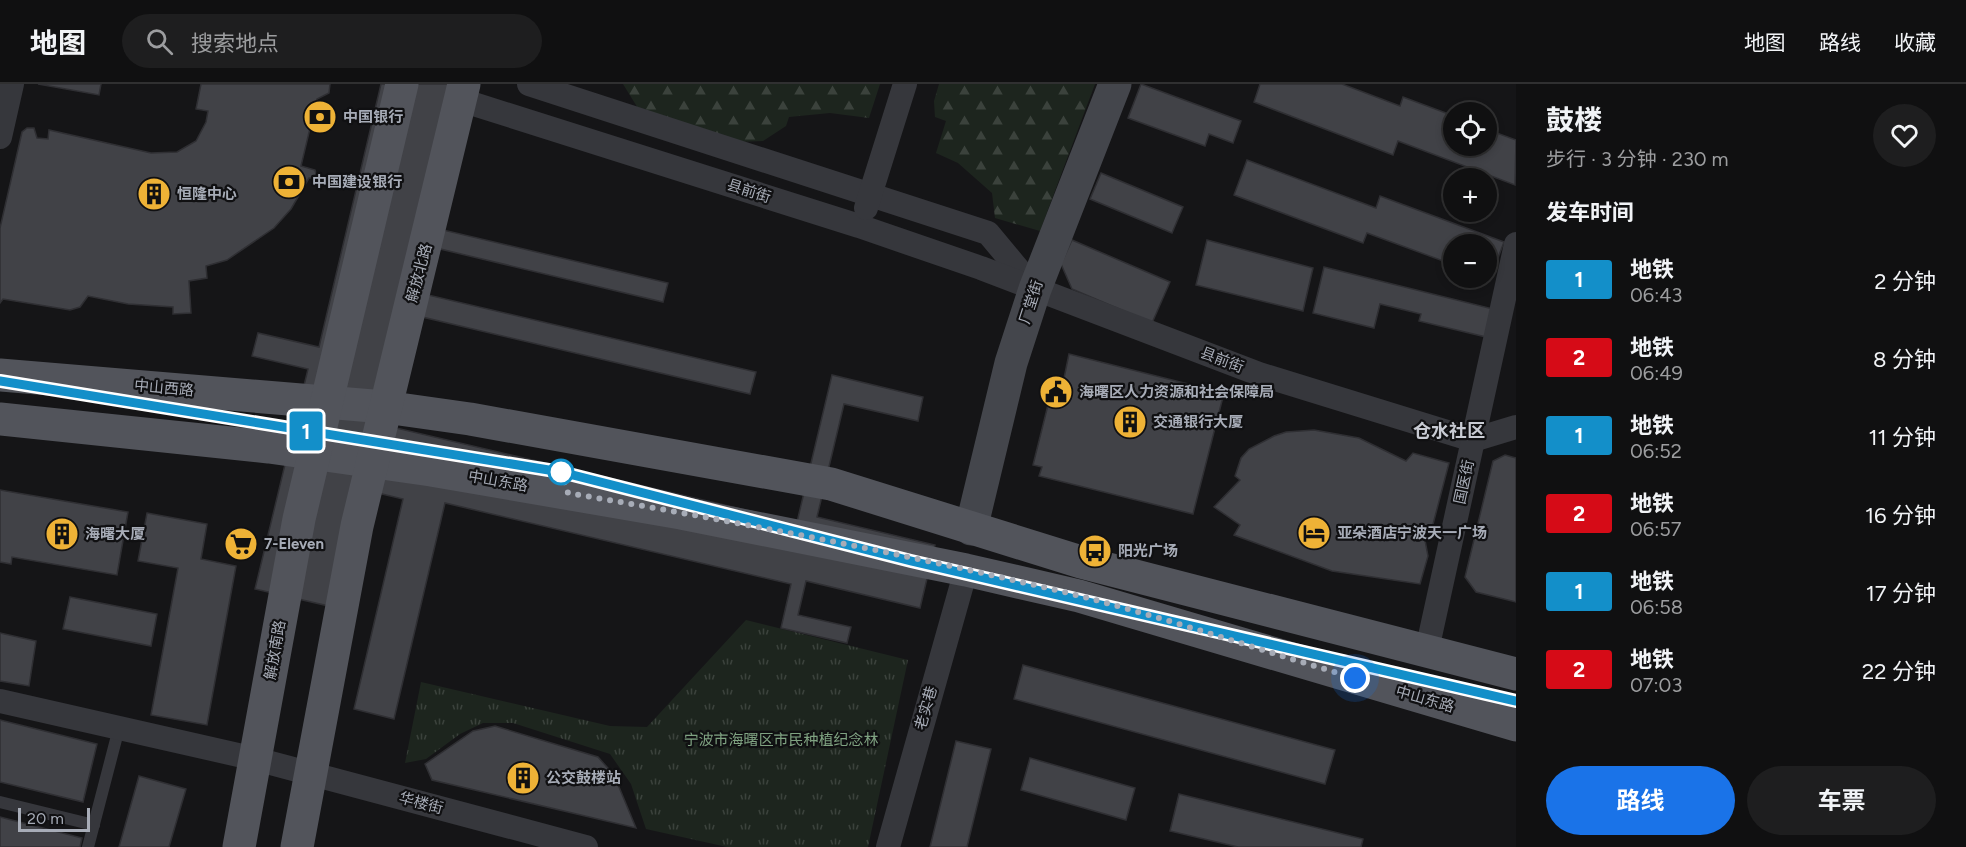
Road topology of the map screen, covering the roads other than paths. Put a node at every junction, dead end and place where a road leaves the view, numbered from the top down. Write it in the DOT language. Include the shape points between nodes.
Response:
graph roads {
  1 [pos="12,84"];
  2 [pos="402,84"];
  3 [pos="530,84"];
  4 [pos="905,84"];
  5 [pos="1115,84"];
  6 [pos="463,92"];
  7 [pos="0,137"];
  8 [pos="871,195"];
  9 [pos="859,226"];
  10 [pos="1516,244"];
  11 [pos="1035,289"];
  12 [pos="0,375"];
  13 [pos="328,401"];
  14 [pos="385,407"];
  15 [pos="0,419"];
  16 [pos="1516,427"];
  17 [pos="1473,440"];
  18 [pos="315,453"];
  19 [pos="371,461"];
  20 [pos="971,529"];
  21 [pos="966,570"];
  22 [pos="1427,650"];
  23 [pos="1516,674"];
  24 [pos="0,702"];
  25 [pos="1516,725"];
  26 [pos="119,728"];
  27 [pos="256,759"];
  28 [pos="310,773"];
  29 [pos="0,802"];
  30 [pos="94,825"];
  31 [pos="88,847"];
  32 [pos="239,847"];
  33 [pos="297,847"];
  34 [pos="586,847"];
  35 [pos="888,847"];
  1 -- 7 [label="street"];
  2 -- 13 [label="main road"];
  3 -- 8 [label="street, 县前街"];
  4 -- 8 [label="street"];
  5 -- 11 [label="street, 厂堂街"];
  6 -- 9 [label="street, 县前街"];
  6 -- 14 [label="main road, 解放北路"];
  8 -- 9 [label="street"];
  8 -- 11 [label="street, 县前街" via="988,233"];
  9 -- 11 [label="street, 县前街"];
  10 -- 17 [label="street, 国医街"];
  11 -- 17 [label="street, 县前街" via="1259,374"];
  11 -- 20 [label="street, 厂堂街" via="1011,363"];
  12 -- 13 [label="main road, 中山西路"];
  13 -- 14 [label="main road"];
  13 -- 18 [label="main road"];
  14 -- 19 [label="main road, 解放北路"];
  14 -- 20 [label="main road" via="462,417 831,484"];
  15 -- 18 [label="main road"];
  16 -- 17 [label="street"];
  17 -- 22 [label="street, 国医街"];
  18 -- 19 [label="main road, 中山东路"];
  18 -- 27 [label="main road, 解放南路" via="299,519"];
  19 -- 21 [label="main road, 中山东路" via="681,513"];
  19 -- 28 [label="main road"];
  20 -- 22 [label="main road" via="1169,586"];
  21 -- 25 [label="main road, 中山东路" via="1079,596"];
  21 -- 35 [label="street, 老实巷"];
  22 -- 23 [label="main road"];
  24 -- 26 [label="street, 华楼街"];
  26 -- 27 [label="street, 华楼街"];
  26 -- 30 [label="lane"];
  27 -- 28 [label="street, 华楼街"];
  27 -- 32 [label="main road, 解放南路"];
  28 -- 33 [label="main road"];
  28 -- 34 [label="street, 华楼街"];
  29 -- 30 [label="lane"];
  30 -- 31 [label="lane"];
}
